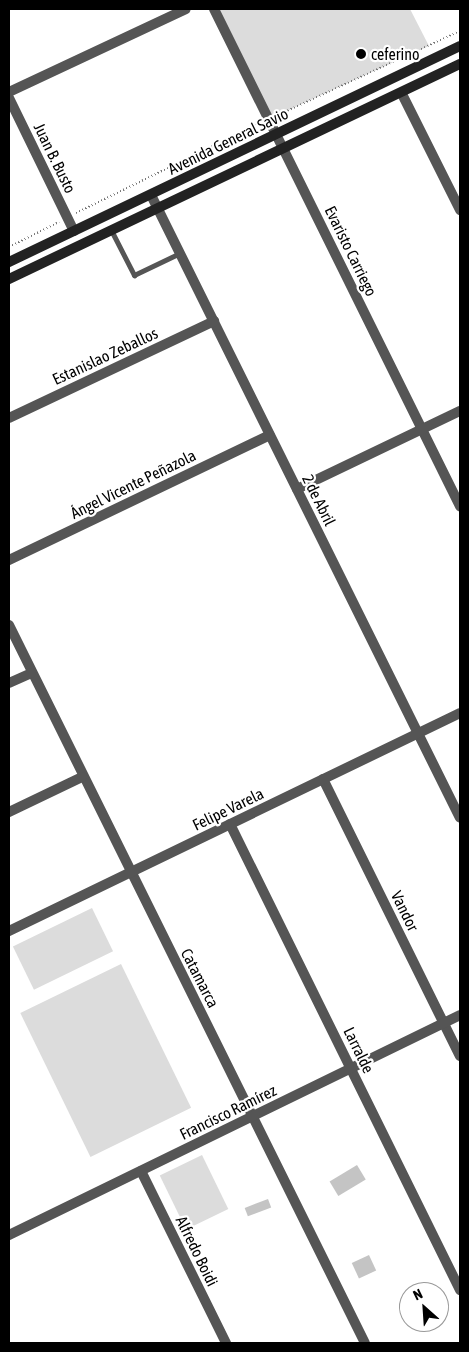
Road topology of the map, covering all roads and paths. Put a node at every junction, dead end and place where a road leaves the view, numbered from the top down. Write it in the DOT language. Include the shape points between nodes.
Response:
graph roads {
  1 [pos="186,9"];
  2 [pos="214,9"];
  3 [pos="460,31"];
  4 [pos="460,46"];
  5 [pos="460,64"];
  6 [pos="9,92"];
  7 [pos="402,94"];
  8 [pos="9,98"];
  9 [pos="268,119"];
  10 [pos="277,135"];
  11 [pos="284,149"];
  12 [pos="152,195"];
  13 [pos="158,208"];
  14 [pos="460,210"];
  15 [pos="68,217"];
  16 [pos="111,230"];
  17 [pos="74,231"];
  18 [pos="9,247"];
  19 [pos="180,252"];
  20 [pos="9,262"];
  21 [pos="9,279"];
  22 [pos="214,321"];
  23 [pos="460,411"];
  24 [pos="9,418"];
  25 [pos="422,429"];
  26 [pos="270,435"];
  27 [pos="297,489"];
  28 [pos="460,506"];
  29 [pos="9,560"];
  30 [pos="9,625"];
  31 [pos="31,672"];
  32 [pos="9,683"];
  33 [pos="460,713"];
  34 [pos="418,733"];
  35 [pos="82,776"];
  36 [pos="323,779"];
  37 [pos="9,812"];
  38 [pos="460,818"];
  39 [pos="230,824"];
  40 [pos="130,872"];
  41 [pos="9,931"];
  42 [pos="460,1015"];
  43 [pos="444,1023"];
  44 [pos="460,1056"];
  45 [pos="350,1068"];
  46 [pos="253,1116"];
  47 [pos="141,1171"];
  48 [pos="9,1235"];
  49 [pos="460,1290"];
  50 [pos="226,1343"];
  51 [pos="365,1343"];
  1 -- 6 [label="street"];
  2 -- 9 [label="street, Evaristo Carriego"];
  3 -- 9 [label="path"];
  4 -- 10 [label="main road, Avenida General Savio"];
  5 -- 7 [label="main road, Avenida General Savio"];
  7 -- 11 [label="main road, Avenida General Savio"];
  7 -- 14 [label="street"];
  8 -- 15 [label="street, Juan B. Busto"];
  9 -- 10 [label="street, Evaristo Carriego"];
  9 -- 15 [label="path"];
  10 -- 11 [label="street, Evaristo Carriego"];
  10 -- 12 [label="main road, Avenida General Savio"];
  11 -- 13 [label="main road, Avenida General Savio"];
  11 -- 25 [label="street, Evaristo Carriego"];
  12 -- 13 [label="street, 2 de Abril"];
  12 -- 17 [label="main road, Avenida General Savio"];
  13 -- 16 [label="main road, Avenida General Savio"];
  13 -- 19 [label="street, 2 de Abril"];
  15 -- 17 [label="street, Juan B. Busto"];
  15 -- 18 [label="path"];
  16 -- 19 [label="lane" via="134,275"];
  16 -- 21 [label="main road, Avenida General Savio"];
  17 -- 20 [label="main road, Avenida General Savio"];
  19 -- 22 [label="street, 2 de Abril"];
  22 -- 24 [label="street, Estanislao Zeballos"];
  22 -- 26 [label="street, 2 de Abril"];
  23 -- 25 [label="street"];
  25 -- 27 [label="street"];
  25 -- 28 [label="street, Evaristo Carriego"];
  26 -- 27 [label="street, 2 de Abril"];
  26 -- 29 [label="street, Ángel Vicente Peñazola"];
  27 -- 34 [label="street, 2 de Abril"];
  30 -- 31 [label="street, Catamarca"];
  31 -- 32 [label="street"];
  31 -- 35 [label="street, Catamarca"];
  33 -- 34 [label="street, Felipe Varela"];
  34 -- 36 [label="street, Felipe Varela"];
  34 -- 38 [label="street, 2 de Abril"];
  35 -- 37 [label="street"];
  35 -- 40 [label="street, Catamarca"];
  36 -- 39 [label="street, Felipe Varela"];
  36 -- 43 [label="street, Vandor"];
  39 -- 40 [label="street, Felipe Varela"];
  39 -- 45 [label="street, Larralde"];
  40 -- 41 [label="street, Felipe Varela"];
  40 -- 46 [label="street, Catamarca"];
  42 -- 43 [label="street, Francisco Ramírez"];
  43 -- 44 [label="street, Vandor"];
  43 -- 45 [label="street, Francisco Ramírez"];
  45 -- 46 [label="street, Francisco Ramírez"];
  45 -- 49 [label="street, Larralde"];
  46 -- 47 [label="street, Francisco Ramírez"];
  46 -- 51 [label="street, Catamarca"];
  47 -- 48 [label="street, Francisco Ramírez"];
  47 -- 50 [label="street, Alfredo Boidi"];
}
